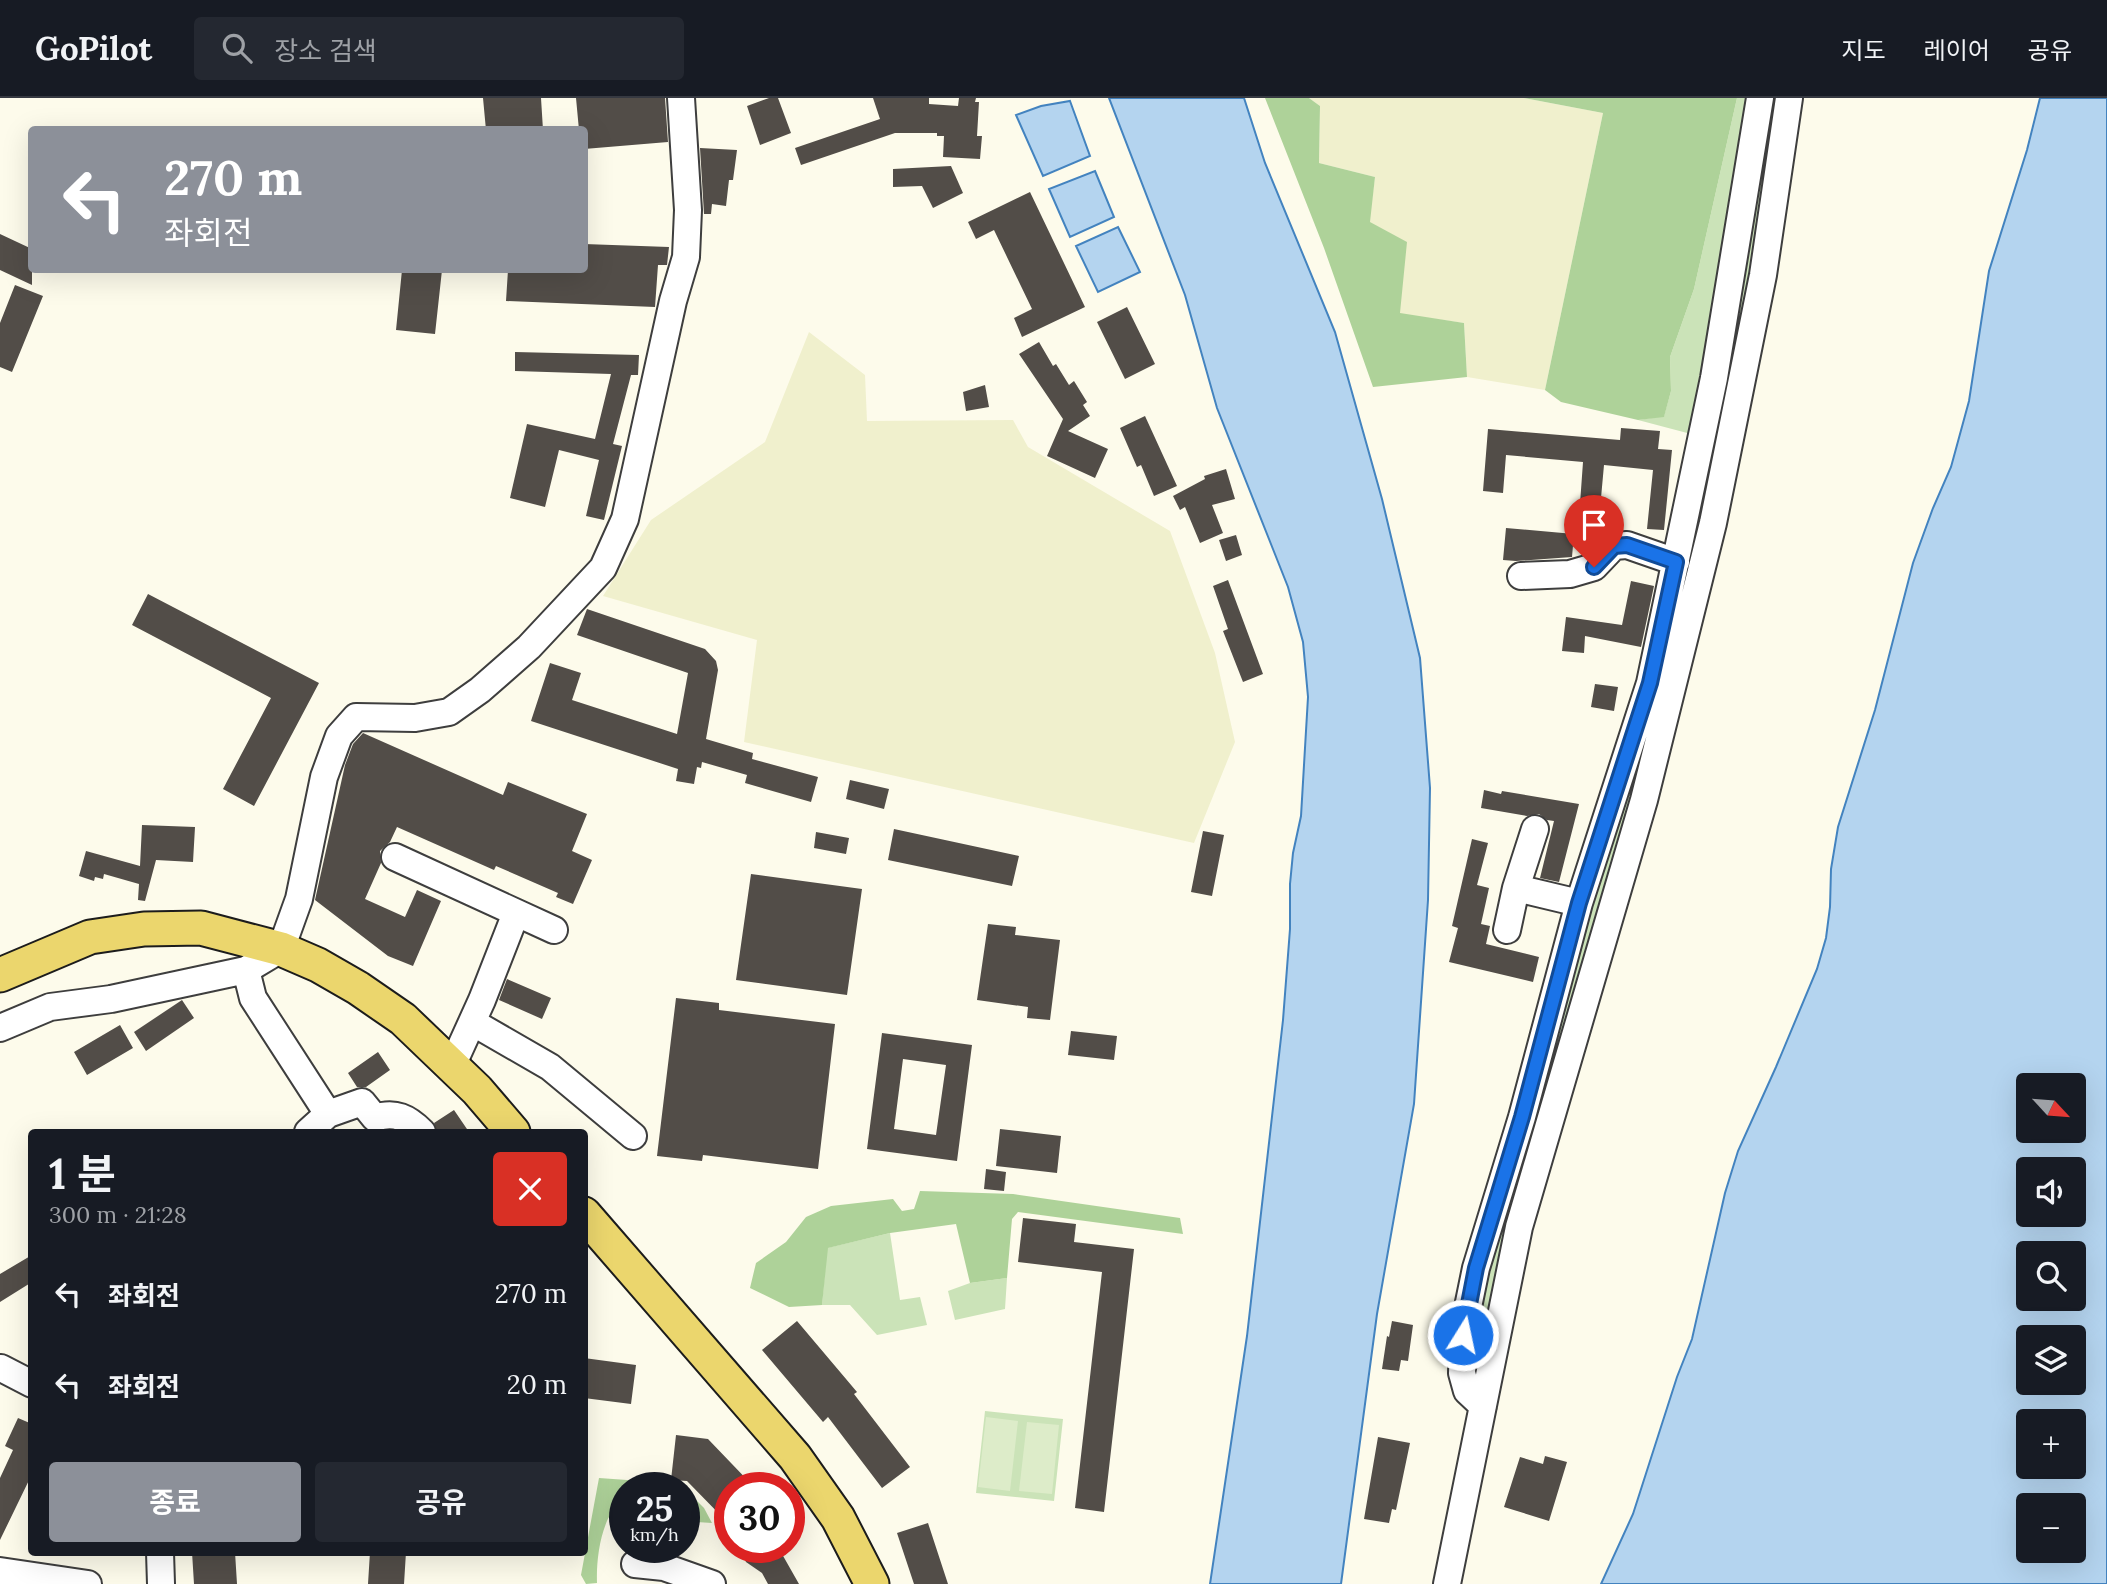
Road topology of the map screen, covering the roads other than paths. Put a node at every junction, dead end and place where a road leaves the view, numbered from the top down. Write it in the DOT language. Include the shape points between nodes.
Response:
graph roads {
  1 [pos="681,98"];
  2 [pos="1760,98"];
  3 [pos="1789,98"];
  4 [pos="1676,562"];
  5 [pos="1521,576"];
  6 [pos="1535,829"];
  7 [pos="395,857"];
  8 [pos="1517,888"];
  9 [pos="1579,903"];
  10 [pos="516,913"];
  11 [pos="554,930"];
  12 [pos="1507,930"];
  13 [pos="281,949"];
  14 [pos="246,970"];
  15 [pos="4,973"];
  16 [pos="477,1011"];
  17 [pos="0,1028"];
  18 [pos="452,1066"];
  19 [pos="328,1114"];
  20 [pos="311,1129"];
  21 [pos="418,1129"];
  22 [pos="510,1129"];
  23 [pos="633,1136"];
  24 [pos="588,1219"];
  25 [pos="1,1368"];
  26 [pos="28,1382"];
  27 [pos="1483,1406"];
  28 [pos="160,1556"];
  29 [pos="635,1564"];
  30 [pos="0,1571"];
  31 [pos="88,1584"];
  32 [pos="161,1584"];
  33 [pos="712,1584"];
  34 [pos="872,1584"];
  35 [pos="1447,1584"];
  1 -- 13 [label="street" via="686,257 625,519 603,568 529,648 449,712 415,718 356,717 339,736 324,777 299,899"];
  2 -- 4 [label="street" via="1714,378"];
  3 -- 27 [label="street" via="1763,275 1713,523 1644,800 1519,1227"];
  4 -- 5 [label="street" via="1627,545 1614,546 1594,567"];
  4 -- 9 [label="street" via="1650,683"];
  6 -- 8 [label="street"];
  7 -- 10 [label="street"];
  8 -- 9 [label="street"];
  8 -- 12 [label="street"];
  9 -- 27 [label="street" via="1467,1312 1462,1373 1467,1391"];
  10 -- 11 [label="street"];
  10 -- 16 [label="street"];
  13 -- 14 [label="street"];
  13 -- 15 [label="main road" via="201,928 144,929 90,937"];
  13 -- 18 [label="main road" via="358,988 403,1019"];
  14 -- 17 [label="street" via="50,1007"];
  14 -- 19 [label="street" via="253,998"];
  16 -- 18 [label="street"];
  16 -- 23 [label="street"];
  18 -- 22 [label="main road"];
  19 -- 20 [label="street"];
  19 -- 21 [label="street" via="362,1102 375,1118 399,1115"];
  24 -- 34 [label="main road" via="795,1457 838,1518"];
  25 -- 26 [label="street"];
  27 -- 35 [label="street"];
  28 -- 32 [label="street"];
  29 -- 33 [label="street" via="664,1567"];
  30 -- 31 [label="street"];
}
